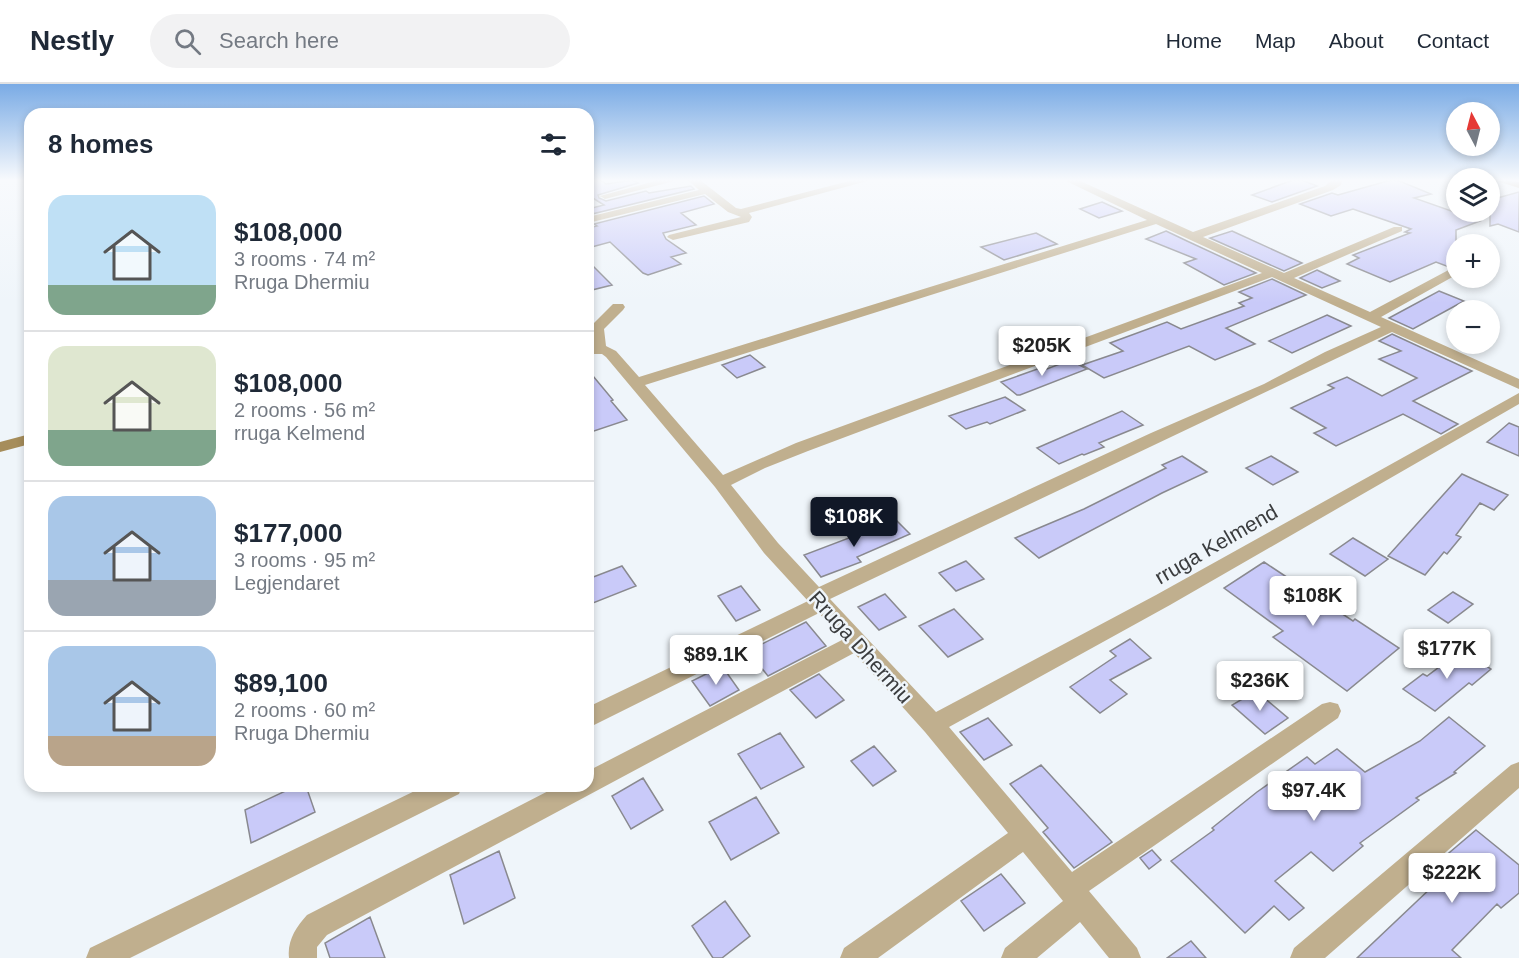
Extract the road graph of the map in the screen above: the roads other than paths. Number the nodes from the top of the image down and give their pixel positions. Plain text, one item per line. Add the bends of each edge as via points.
1 (741, 221) edge
2 (1155, 221) edge
3 (1159, 221) edge
4 (1237, 221) edge
5 (1398, 229) dead end
6 (1194, 236) junction
7 (674, 237) dead end
8 (1280, 275) junction
9 (1446, 276) edge
10 (618, 306) dead end
11 (1371, 317) junction
12 (1393, 327) junction
13 (594, 344) edge
14 (594, 349) edge
15 (1519, 366) edge
16 (1512, 382) edge
17 (636, 384) junction
18 (1519, 398) edge
19 (24, 441) edge
20 (0, 447) edge
21 (720, 483) junction
22 (819, 600) junction
23 (856, 642) junction
24 (1330, 711) dead end
25 (594, 715) edge
26 (933, 725) junction
27 (1519, 773) edge
28 (594, 780) edge
29 (438, 792) edge
30 (571, 792) edge
31 (1024, 836) junction
32 (1075, 896) junction
33 (100, 958) edge
34 (303, 958) edge
35 (854, 958) edge
36 (1015, 958) edge
37 (1127, 958) edge
38 (1304, 958) edge

1 - 7 street
2 - 17 street
3 - 6 street
4 - 6 street
5 - 8 street
6 - 8 street
8 - 11 street
8 - 21 street via 802,447
9 - 11 street
10 - 13 street via 597,328
11 - 12 street
12 - 16 street
12 - 22 street
14 - 17 street, Rruga Dhermiu via 611,354
15 - 16 street
17 - 21 street, Rruga Dhermiu
18 - 26 street, rruga Kelmend
19 - 20 street
21 - 22 street, Rruga Dhermiu via 771,548
22 - 23 street, Rruga Dhermiu
22 - 25 street
23 - 26 street, Rruga Dhermiu
23 - 28 street
24 - 32 street
26 - 31 street, Rruga Dhermiu
27 - 38 street
29 - 33 street
30 - 34 street via 317,925 305,939
31 - 32 street, Rruga Dhermiu
31 - 35 street
32 - 36 street
32 - 37 street, Rruga Dhermiu

